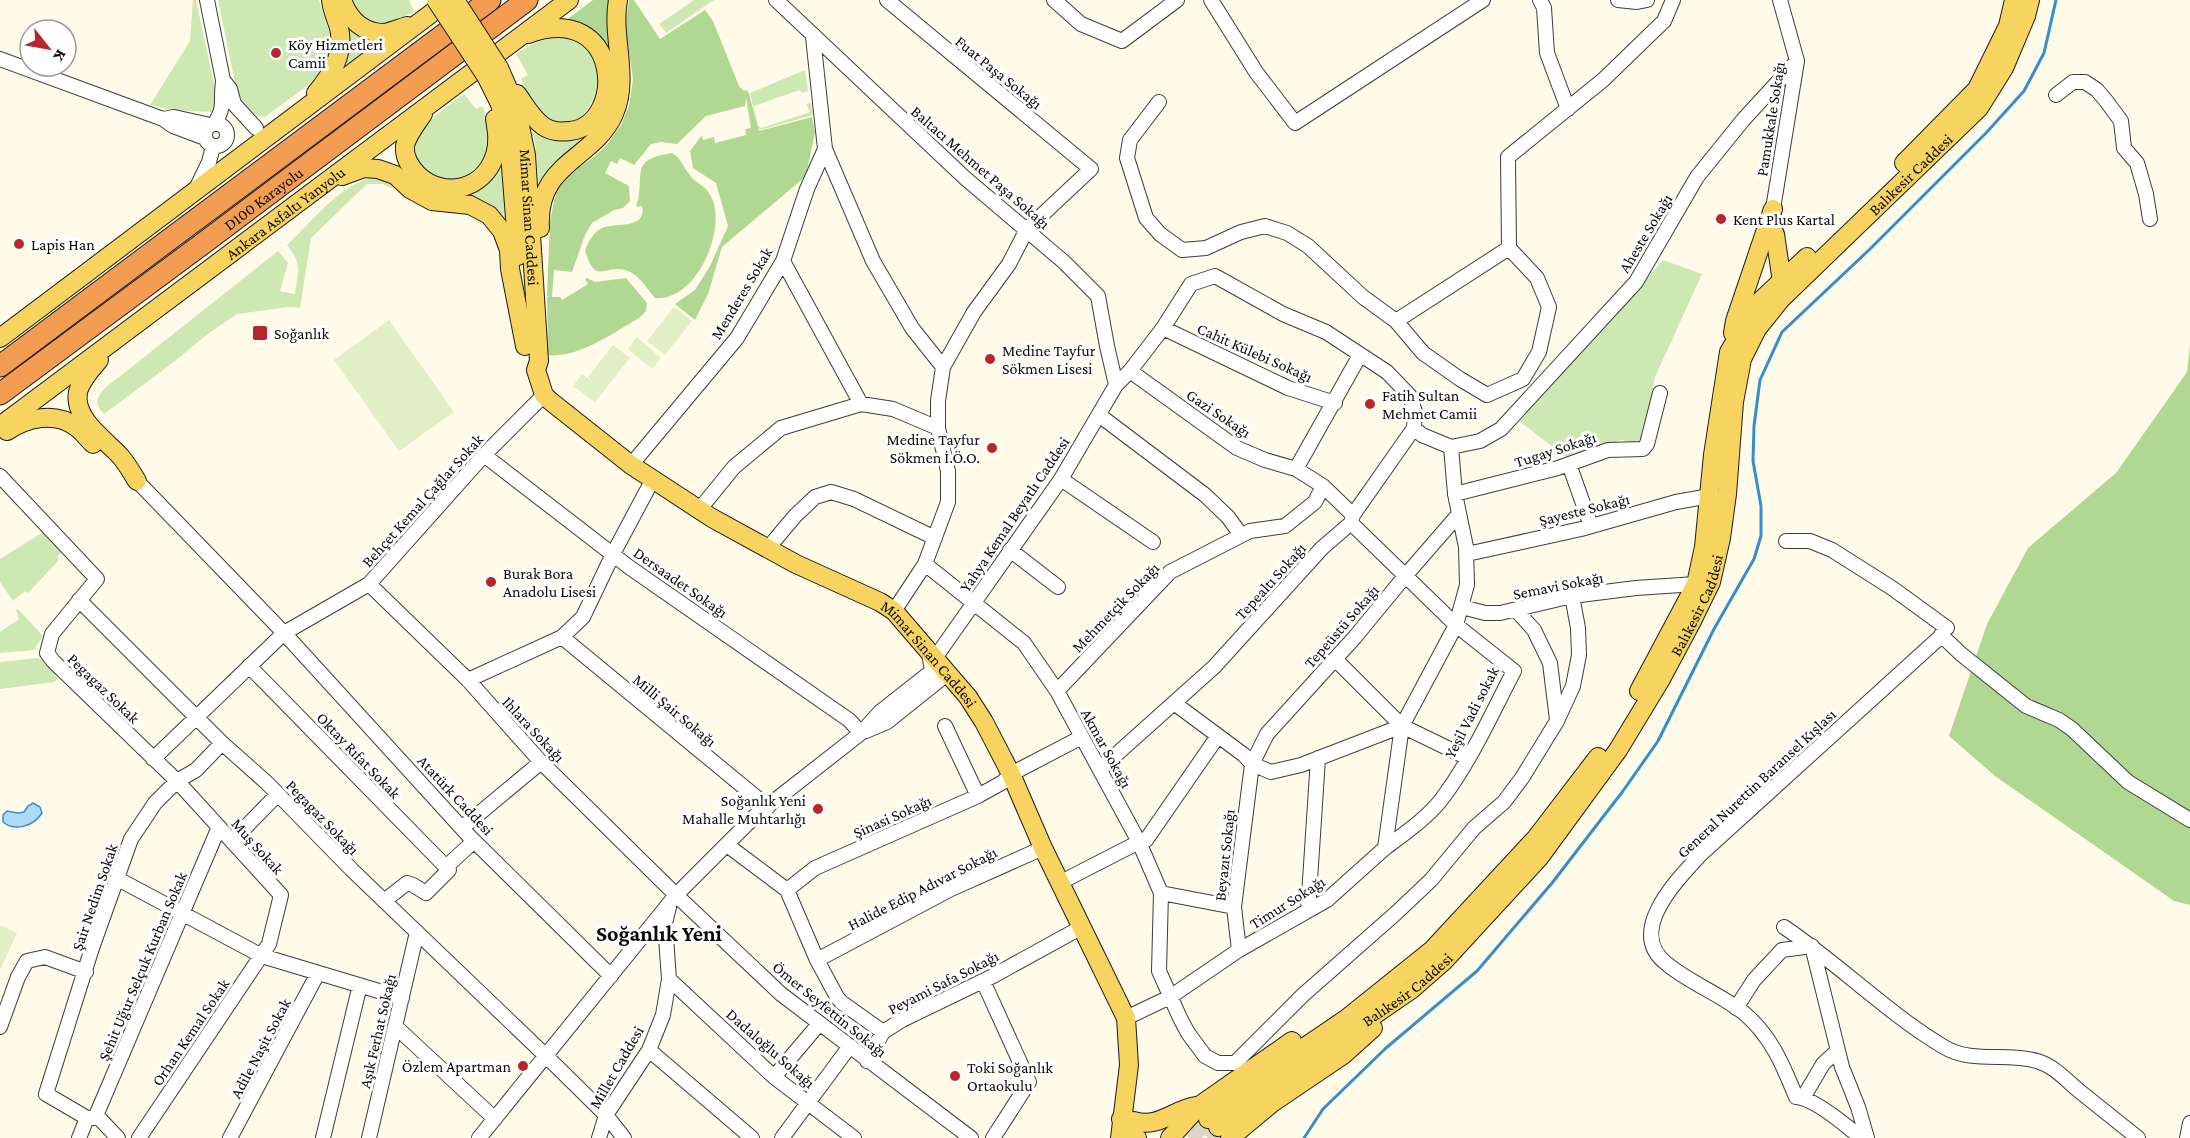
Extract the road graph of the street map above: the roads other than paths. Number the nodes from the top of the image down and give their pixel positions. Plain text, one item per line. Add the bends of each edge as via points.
1 (207, 0) edge
2 (331, 0) edge
3 (342, 0) edge
4 (436, 0) edge
5 (449, 0) edge
6 (455, 0) edge
7 (490, 0) edge
8 (526, 0) edge
9 (568, 0) edge
10 (618, 0) edge
11 (776, 0) edge
12 (887, 0) edge
13 (1054, 0) edge
14 (1177, 0) edge
15 (1211, 0) edge
16 (1483, 0) edge
17 (1540, 0) edge
18 (1618, 0) edge
19 (1647, 0) edge
20 (1673, 0) edge
21 (1780, 0) edge
22 (2014, 0) edge
23 (2030, 0) edge
24 (417, 22) junction
25 (813, 37) junction
26 (516, 39) junction
27 (0, 59) edge
28 (1797, 61) junction
29 (492, 72) junction
30 (224, 80) junction
31 (2056, 95) dead end
32 (1159, 102) dead end
33 (234, 104) junction
34 (429, 104) junction
35 (1568, 109) junction
36 (291, 120) junction
37 (256, 128) junction
38 (217, 132) junction
39 (825, 148) junction
40 (326, 182) junction
41 (195, 192) junction
42 (1773, 209) joint
43 (2150, 219) dead end
44 (1027, 229) junction
45 (1769, 236) junction
46 (1819, 247) junction
47 (1509, 248) junction
48 (783, 261) junction
49 (1784, 285) junction
50 (536, 316) junction
51 (1396, 321) junction
52 (1162, 328) junction
53 (122, 334) junction
54 (0, 338) edge
55 (525, 346) junction
56 (1360, 355) junction
57 (1736, 355) junction
58 (0, 366) edge
59 (943, 367) junction
60 (536, 370) junction
61 (1130, 371) junction
62 (1116, 385) junction
63 (1660, 393) dead end
64 (0, 394) edge
65 (544, 395) junction
66 (1335, 403) junction
67 (861, 404) junction
68 (1099, 415) junction
69 (0, 426) edge
70 (938, 428) junction
71 (1414, 428) junction
72 (0, 435) edge
73 (1451, 447) junction
74 (484, 454) junction
75 (1569, 464) junction
76 (632, 465) junction
77 (1296, 469) junction
78 (0, 476) edge
79 (653, 479) junction
80 (1060, 479) junction
81 (137, 481) junction
82 (1323, 486) junction
83 (1455, 494) junction
84 (1710, 496) junction
85 (699, 510) junction
86 (1459, 514) junction
87 (1352, 519) junction
88 (1591, 526) junction
89 (1241, 535) junction
90 (935, 538) junction
91 (1786, 541) dead end
92 (1153, 542) dead end
93 (768, 548) junction
94 (1010, 550) junction
95 (613, 554) junction
96 (1467, 554) junction
97 (925, 564) junction
98 (1406, 575) junction
99 (369, 584) junction
100 (1696, 584) junction
101 (1058, 587) dead end
102 (1572, 596) junction
103 (79, 600) junction
104 (973, 604) junction
105 (1462, 608) junction
106 (1516, 610) junction
107 (894, 611) junction
108 (1456, 625) junction
109 (284, 633) junction
110 (1942, 634) junction
111 (562, 637) junction
112 (932, 655) junction
113 (1335, 659) junction
114 (249, 666) junction
115 (947, 674) junction
116 (468, 681) junction
117 (1057, 691) junction
118 (1174, 703) junction
119 (197, 717) junction
120 (1557, 721) junction
121 (945, 726) dead end
122 (1402, 726) junction
123 (861, 733) junction
124 (1218, 736) junction
125 (1082, 737) junction
126 (222, 743) junction
127 (1318, 758) junction
128 (1468, 758) junction
129 (153, 759) junction
130 (541, 762) junction
131 (1252, 764) junction
132 (1100, 769) junction
133 (1011, 774) junction
134 (177, 781) junction
135 (278, 794) junction
136 (978, 796) junction
137 (768, 807) junction
138 (2190, 820) edge
139 (219, 827) junction
140 (463, 827) junction
141 (232, 841) junction
142 (474, 841) junction
143 (1139, 842) junction
144 (727, 845) junction
145 (1043, 848) junction
146 (1385, 848) junction
147 (446, 867) junction
148 (118, 879) junction
149 (1060, 882) junction
150 (787, 890) junction
151 (1161, 893) junction
152 (673, 900) junction
153 (384, 901) junction
154 (1234, 907) junction
155 (1308, 911) junction
156 (182, 913) junction
157 (1082, 927) junction
158 (1784, 927) dead end
159 (417, 933) junction
160 (1812, 946) junction
161 (634, 948) junction
162 (266, 950) junction
163 (1239, 950) junction
164 (666, 954) junction
165 (817, 960) junction
166 (86, 972) junction
167 (318, 973) junction
168 (611, 976) junction
169 (669, 979) junction
170 (983, 981) junction
171 (1407, 982) junction
172 (360, 985) junction
173 (1170, 997) junction
174 (402, 998) junction
175 (1736, 1008) junction
176 (1126, 1018) junction
177 (819, 1024) junction
178 (395, 1026) junction
179 (0, 1027) edge
180 (884, 1032) junction
181 (850, 1046) junction
182 (649, 1050) junction
183 (1838, 1050) junction
184 (546, 1056) junction
185 (867, 1061) junction
186 (774, 1077) junction
187 (1803, 1098) junction
188 (808, 1102) junction
189 (606, 1115) junction
190 (91, 1118) junction
191 (495, 1119) junction
192 (1214, 1122) edge
193 (2190, 1123) edge
194 (1131, 1126) edge
195 (79, 1138) edge
196 (118, 1138) edge
197 (139, 1138) edge
198 (230, 1138) edge
199 (322, 1138) edge
200 (369, 1138) edge
201 (479, 1138) edge
202 (599, 1138) edge
203 (624, 1138) edge
204 (752, 1138) edge
205 (782, 1138) edge
206 (854, 1138) edge
207 (971, 1138) edge
208 (993, 1138) edge
209 (1120, 1138) edge
210 (1164, 1138) edge
211 (1170, 1138) edge
212 (1861, 1138) edge
213 (1867, 1138) edge
214 (2138, 1138) edge
215 (2187, 1138) edge

1 - 30 street
2 - 36 main road via 340,51 329,76
3 - 24 main road via 355,23 366,30 385,33
4 - 29 main road, bridge
5 - 24 main road
6 - 29 main road, bridge
7 - 58 highway, D100 Karayolu
8 - 64 highway, D100 Karayolu
9 - 26 main road, Ankara Asfaltı Yanyolu
10 - 50 main road via 615,15 621,68 614,113 594,142 561,168 544,195 539,214
11 - 25 street, Baltacı Mehmet Paşa Sokağı
12 - 44 street, Fuat Paşa Sokağı via 1091,169
13 - 14 street via 1081,24 1122,41
15 - 16 street via 1256,72 1295,123
17 - 35 street via 1547,53
18 - 19 street
20 - 35 street via 1664,21
21 - 28 street, Pamukkale Sokağı
22 - 46 main road, Balıkesir Caddesi via 2008,26 1977,89
23 - 49 main road, Balıkesir Caddesi via 2004,68 1979,108
24 - 36 main road
25 - 39 street
25 - 44 street, Baltacı Mehmet Paşa Sokağı via 965,178
26 - 29 main road via 538,30 561,28 581,32 590,39 606,63 608,76 598,112 588,124 558,133 534,118
26 - 34 main road, Ankara Asfaltı Yanyolu
27 - 38 street via 164,119 174,117
28 - 42 street, Pamukkale Sokağı
28 - 73 street, Aheste Sokağı via 1697,177 1636,282 1501,429 1480,441
29 - 34 main road via 498,135 495,155 486,173 471,184 439,189 425,182 406,160 408,138
29 - 50 main road, Mimar Sinan Caddesi via 516,107 526,155
29 - 55 main road, Mimar Sinan Caddesi via 509,141
30 - 33 street
30 - 38 street
31 - 43 street via 2073,82 2085,82 2114,111 2121,121 2124,148 2137,163
32 - 51 street via 1130,140 1127,158 1146,218 1160,234 1182,250 1206,248 1265,226 1287,233 1308,246 1363,297
33 - 37 street
33 - 38 street
34 - 40 main road, Ankara Asfaltı Yanyolu
35 - 47 street via 1508,157
36 - 37 street
36 - 41 main road
37 - 38 street
38 - 41 street
39 - 48 street, Menderes Sokak
39 - 59 street via 873,261 912,328
40 - 53 main road, Ankara Asfaltı Yanyolu
40 - 55 main road via 364,168 378,169 395,175 432,201 470,205 489,215 502,231 509,250
41 - 54 main road
42 - 45 main road
44 - 59 street
44 - 62 street, Baltacı Mehmet Paşa Sokağı via 1098,296
45 - 46 main road via 1792,253
45 - 49 main road
45 - 57 main road via 1735,321
46 - 49 main road, Balıkesir Caddesi
47 - 51 street
47 - 51 street via 1537,278 1549,307 1539,352 1522,379 1487,395 1423,353
48 - 67 street
48 - 76 street, Menderes Sokak via 737,338
49 - 57 main road, Balıkesir Caddesi via 1757,304
50 - 60 main road, Mimar Sinan Caddesi
52 - 56 street, Yahya Kemal Beyatlı Caddesi via 1191,284 1215,276 1283,314 1326,332
52 - 61 street, Yahya Kemal Beyatlı Caddesi
52 - 66 street, Cahit Külebi Sokağı via 1288,388
53 - 69 main road, Ankara Asfaltı Yanyolu
53 - 81 main road via 85,378 78,402 82,416 122,458
55 - 60 main road, Mimar Sinan Caddesi via 529,367
56 - 66 street
56 - 71 street, Yahya Kemal Beyatlı Caddesi via 1387,372 1410,396
57 - 84 main road, Balıkesir Caddesi via 1713,455
57 - 171 main road, Balıkesir Caddesi via 1721,538 1711,582 1692,621 1618,750 1539,858 1451,953
59 - 70 street
60 - 65 main road, Mimar Sinan Caddesi
61 - 62 street, Yahya Kemal Beyatlı Caddesi
61 - 77 street, Gazi Sokağı via 1237,447
62 - 68 street, Yahya Kemal Beyatlı Caddesi
63 - 75 street, Tugay Sokağı via 1643,449 1608,450
65 - 74 street, Behçet Kemal Çağlar Sokak
65 - 76 main road, Mimar Sinan Caddesi
66 - 77 street
67 - 70 street via 893,409
67 - 85 street via 781,428 734,467
68 - 80 street, Yahya Kemal Beyatlı Caddesi
68 - 89 street via 1205,495 1228,516
70 - 90 street via 948,471 948,502
71 - 73 street
71 - 87 street, Tepealtı Sokağı
72 - 81 main road via 27,421 63,420
73 - 83 street
74 - 95 street, Dersaadet Sokağı
74 - 99 street, Behçet Kemal Çağlar Sokak
75 - 83 street, Tugay Sokağı
75 - 88 street
76 - 79 main road, Mimar Sinan Caddesi
77 - 82 street, Gazi Sokağı
78 - 103 street, Pegagaz Sokak via 97,579
79 - 85 main road, Mimar Sinan Caddesi
79 - 95 street
80 - 92 street
80 - 94 street, Yahya Kemal Beyatlı Caddesi
81 - 109 street, Atatürk Caddesi
82 - 87 street, Gazi Sokağı
82 - 89 street, Mehmetçik Sokağı via 1315,502 1285,526
83 - 86 street
84 - 88 street, Şayeste Sokağı
84 - 100 main road, Balıkesir Caddesi
85 - 93 main road, Mimar Sinan Caddesi
86 - 96 street
86 - 98 street, Tepeüstü Sokağı
87 - 98 street, Yeşil Vadi sokak
87 - 118 street, Tepealtı Sokağı via 1214,667
88 - 96 street, Şayeste Sokağı
89 - 117 street, Mehmetçik Sokağı via 1170,572
90 - 93 street via 831,492 815,497
90 - 97 street
91 - 110 street via 1810,541 1832,550 1892,588
93 - 107 main road, Mimar Sinan Caddesi
94 - 101 street
94 - 104 street, Yahya Kemal Beyatlı Caddesi
95 - 111 street via 583,617
95 - 123 street, Dersaadet Sokağı via 849,720
96 - 105 street
97 - 104 street, Akmar Sokağı
97 - 107 street
98 - 108 street, Yeşil Vadi sokak
98 - 113 street, Tepeüstü Sokağı
99 - 109 street, Behçet Kemal Çağlar Sokak
99 - 116 street, Ihlara Sokağı
100 - 102 street, Semavi Sokağı
100 - 171 main road, Balıkesir Caddesi via 1611,739 1529,846
102 - 106 street, Semavi Sokağı
102 - 120 street via 1579,656
103 - 119 street, Pegagaz Sokağı
103 - 129 street, Pegagaz Sokak via 52,634 47,653
104 - 112 street, Yahya Kemal Beyatlı Caddesi
104 - 117 street, Akmar Sokağı via 1024,643
105 - 106 street, Semavi Sokağı via 1485,613
105 - 108 street
106 - 120 street via 1534,630 1550,663
107 - 112 main road, Mimar Sinan Caddesi
108 - 122 street
108 - 128 street, Yeşil Vadi sokak via 1514,671
109 - 114 street, Behçet Kemal Çağlar Sokak
109 - 140 street, Atatürk Caddesi
110 - 138 street via 1961,654 2026,705 2072,729 2128,782
110 - 175 street, General Nurettin Baransel Kışlası via 1701,854 1673,886 1656,914 1650,935 1655,952 1664,963
111 - 116 street
111 - 137 street, Milli Şair Sokağı
112 - 115 main road, Mimar Sinan Caddesi
112 - 123 street, Yahya Kemal Beyatlı Caddesi via 932,671 880,712
113 - 122 street
113 - 131 street, Tepeüstü Sokağı via 1267,734
114 - 119 street, Behçet Kemal Çağlar Sokak
114 - 147 street, Oktay Rıfat Sokak
115 - 123 street, Yahya Kemal Beyatlı Caddesi via 887,722
115 - 133 main road, Mimar Sinan Caddesi via 968,697
116 - 130 street, Ihlara Sokağı
117 - 125 street, Akmar Sokağı
118 - 124 street
118 - 132 street, Tepealtı Sokağı
119 - 126 street, Pegagaz Sokağı
119 - 129 street, Behçet Kemal Çağlar Sokak
120 - 173 street, Akmar Sokağı via 1504,802 1474,828 1431,880 1303,995 1235,1063 1218,1063 1205,1056
121 - 136 street
122 - 127 street
122 - 128 street
122 - 146 street
123 - 137 street, Yahya Kemal Beyatlı Caddesi
124 - 131 street
124 - 143 street via 1146,840
125 - 132 street, Akmar Sokağı
125 - 133 street, Şinasi Sokağı
126 - 134 street, Şair Nedim Sokak via 196,770
126 - 135 street, Pegagaz Sokağı
127 - 131 street via 1271,772
127 - 155 street
128 - 146 street, Yeşil Vadi sokak via 1443,798
129 - 134 street, Pegagaz Sokak
130 - 140 street
130 - 152 street, Ihlara Sokağı
131 - 154 street, Beyazıt Sokağı
132 - 143 street, Akmar Sokağı
133 - 136 street, Şinasi Sokağı
133 - 145 main road, Mimar Sinan Caddesi
134 - 139 street, Muş Sokak
134 - 148 street, Şair Nedim Sokak via 155,803 131,839
135 - 141 street
135 - 153 street, Pegagaz Sokağı
136 - 150 street, Şinasi Sokağı via 816,868
137 - 144 street, Yahya Kemal Beyatlı Caddesi
139 - 141 street, Muş Sokak
139 - 156 street, Şehit Uğur Selçuk Kurban Sokak
140 - 142 street, Atatürk Caddesi
141 - 162 street, Muş Sokak via 281,896
142 - 147 street
142 - 168 street, Atatürk Caddesi
143 - 149 street
143 - 151 street, Akmar Sokağı
144 - 150 street, Peyami Safa Sokağı
144 - 152 street, Yahya Kemal Beyatlı Caddesi
145 - 149 main road, Mimar Sinan Caddesi
145 - 165 street, Halide Edip Adıvar Sokağı via 951,889
146 - 155 street, Timur Sokağı via 1327,900
147 - 153 street via 448,870 426,893 407,883
148 - 156 street
148 - 166 street, Şair Nedim Sokak
149 - 157 main road, Mimar Sinan Caddesi
150 - 165 street, Peyami Safa Sokağı
151 - 154 street
151 - 173 street, Akmar Sokağı via 1159,971
152 - 161 street, Yahya Kemal Beyatlı Caddesi
152 - 164 street, Millet Caddesi via 665,923
152 - 177 street, Ömer Seyfettin Sokağı
153 - 159 street, Pegagaz Sokağı
154 - 163 street, Beyazıt Sokağı
155 - 163 street, Timur Sokağı
156 - 162 street
156 - 190 street, Şehit Uğur Selçuk Kurban Sokak
157 - 170 street, Peyami Safa Sokağı
157 - 176 main road, Mimar Sinan Caddesi
158 - 160 street
159 - 174 street, Aşık Ferhat Sokağı
159 - 184 street, Pegagaz Sokağı
160 - 175 street via 1782,950 1754,980
160 - 183 street
160 - 214 street via 1945,1048 1974,1056 2021,1057 2050,1066
161 - 164 street via 648,943
161 - 168 street, Yahya Kemal Beyatlı Caddesi
162 - 167 street
162 - 197 street, Orhan Kemal Sokak
163 - 173 street, Timur Sokağı
164 - 169 street, Millet Caddesi
165 - 180 street, Peyami Safa Sokağı via 841,1002
166 - 179 street via 45,957 27,961
166 - 190 street, Şair Nedim Sokak via 46,1094
167 - 172 street
167 - 198 street, Adile Naşit Sokak
168 - 184 street
169 - 182 street, Millet Caddesi via 663,1015
169 - 186 street, Dadaloğlu Sokağı
170 - 180 street, Peyami Safa Sokağı
170 - 208 street via 1029,1082
171 - 192 main road, Balıkesir Caddesi via 1259,1078
171 - 192 main road via 1388,1015 1343,1055 1272,1103
172 - 174 street
172 - 199 street
173 - 176 street, Timur Sokağı
174 - 178 street, Aşık Ferhat Sokağı
175 - 187 street, General Nurettin Baransel Kışlası via 1769,1039 1796,1097
176 - 194 main road, Mimar Sinan Caddesi via 1126,1097
177 - 181 street, Ömer Seyfettin Sokağı
177 - 186 street
178 - 191 street
178 - 200 street, Aşık Ferhat Sokağı
180 - 185 street
181 - 185 street, Ömer Seyfettin Sokağı
181 - 188 street
182 - 189 street, Millet Caddesi
182 - 204 street
183 - 187 street via 1823,1065
183 - 213 street
184 - 189 street, Pegagaz Sokağı
184 - 191 street
185 - 207 street, Ömer Seyfettin Sokağı
186 - 188 street, Dadaloğlu Sokağı
187 - 212 street, General Nurettin Baransel Kışlası
188 - 205 street
188 - 206 street, Dadaloğlu Sokağı
189 - 202 street, Millet Caddesi
189 - 203 street, Pegagaz Sokağı
190 - 195 street, Şehit Uğur Selçuk Kurban Sokak
190 - 196 street via 99,1118
191 - 201 street
192 - 194 main road via 1189,1107 1152,1124
192 - 211 main road
193 - 215 street
194 - 209 main road, Mimar Sinan Caddesi
194 - 210 main road

